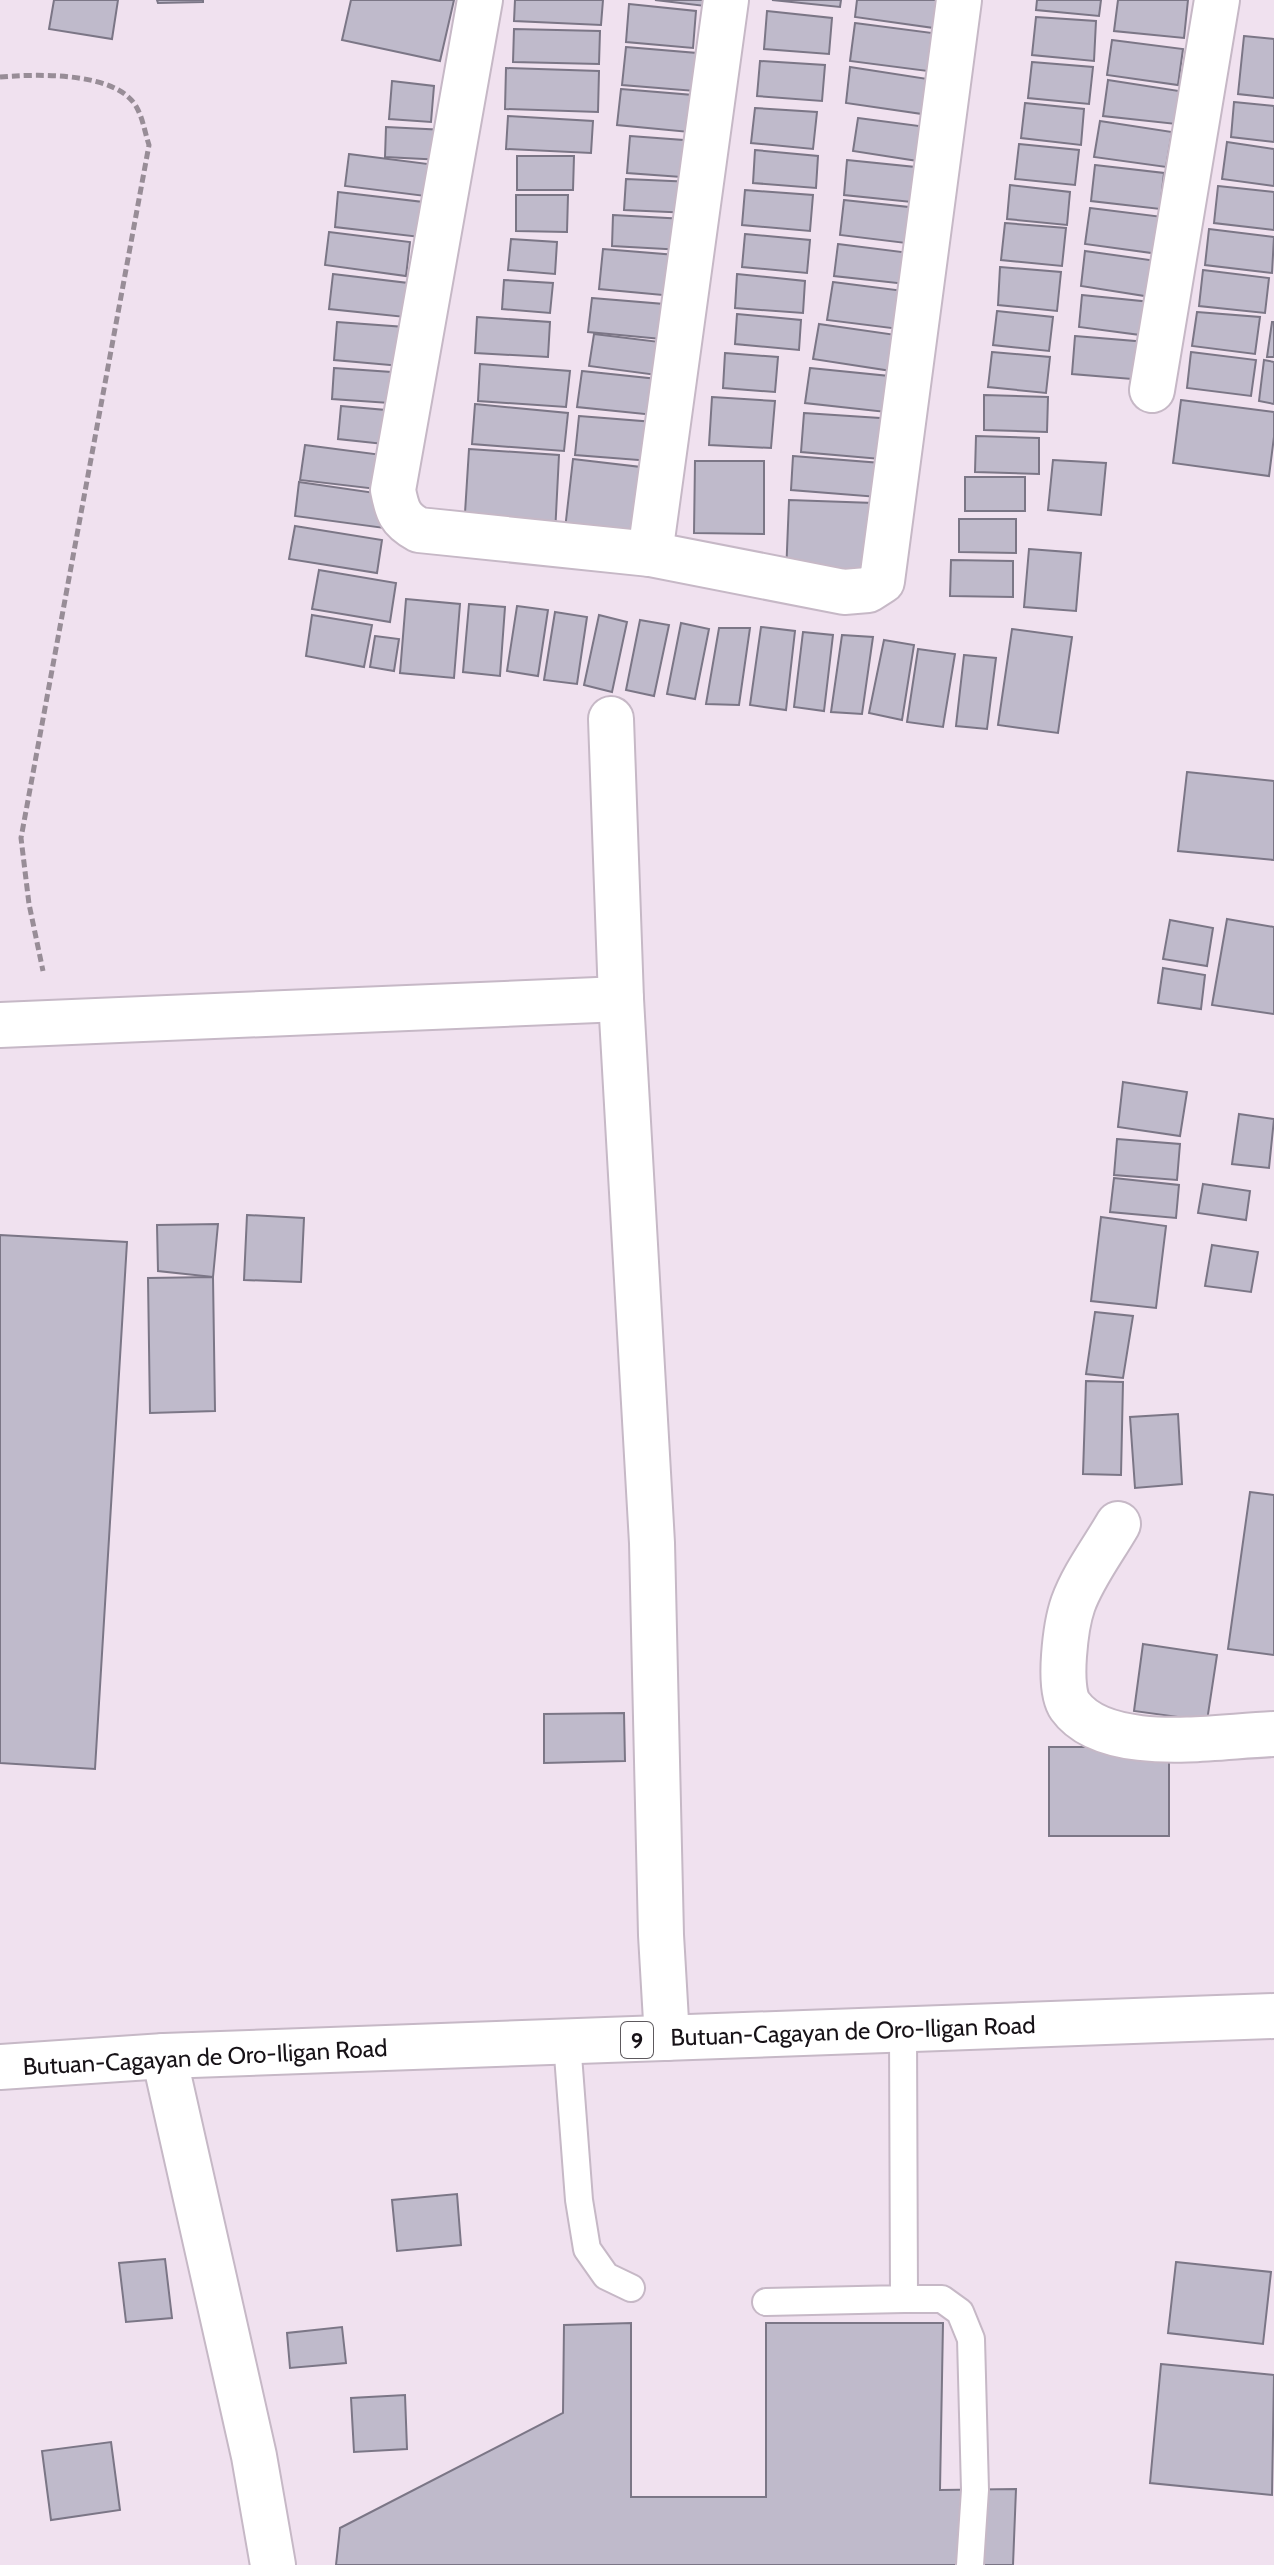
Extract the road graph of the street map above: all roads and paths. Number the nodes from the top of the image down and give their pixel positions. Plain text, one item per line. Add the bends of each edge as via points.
1 (480, 0) edge
2 (726, 0) edge
3 (959, 0) edge
4 (1217, 0) edge
5 (0, 77) edge
6 (1152, 390) dead end
7 (650, 554) junction
8 (611, 719) dead end
9 (621, 999) junction
10 (54, 1023) junction
11 (0, 1025) edge
12 (1118, 1524) dead end
13 (1274, 1734) edge
14 (1274, 2016) edge
15 (903, 2029) junction
16 (667, 2038) junction
17 (567, 2042) junction
18 (164, 2056) junction
19 (0, 2067) edge
20 (631, 2288) dead end
21 (904, 2299) junction
22 (766, 2302) dead end
23 (273, 2565) edge
24 (970, 2565) edge

1 - 7 main road via 393,490 396,508 404,522 419,530
2 - 7 main road
3 - 7 main road via 882,581 868,590 844,592
4 - 6 main road
5 - 10 path via 48,74 111,85 136,106 149,145 21,838
8 - 9 main road
9 - 10 main road
9 - 16 main road via 652,1543
10 - 11 main road
12 - 13 main road via 1074,1601 1067,1625 1068,1704 1094,1727 1138,1738
14 - 15 main road, Butuan-Cagayan de Oro-Iligan Road / 9
15 - 16 main road, Butuan-Cagayan de Oro-Iligan Road / 9
15 - 21 lane
16 - 17 main road, Butuan-Cagayan de Oro-Iligan Road / 9
17 - 18 main road, Butuan-Cagayan de Oro-Iligan Road / 9
17 - 20 lane via 587,2249 606,2276
18 - 19 main road, Butuan-Cagayan de Oro-Iligan Road / 9
18 - 23 main road via 254,2456
21 - 22 lane
21 - 24 lane via 942,2299 960,2312 971,2339 975,2490

